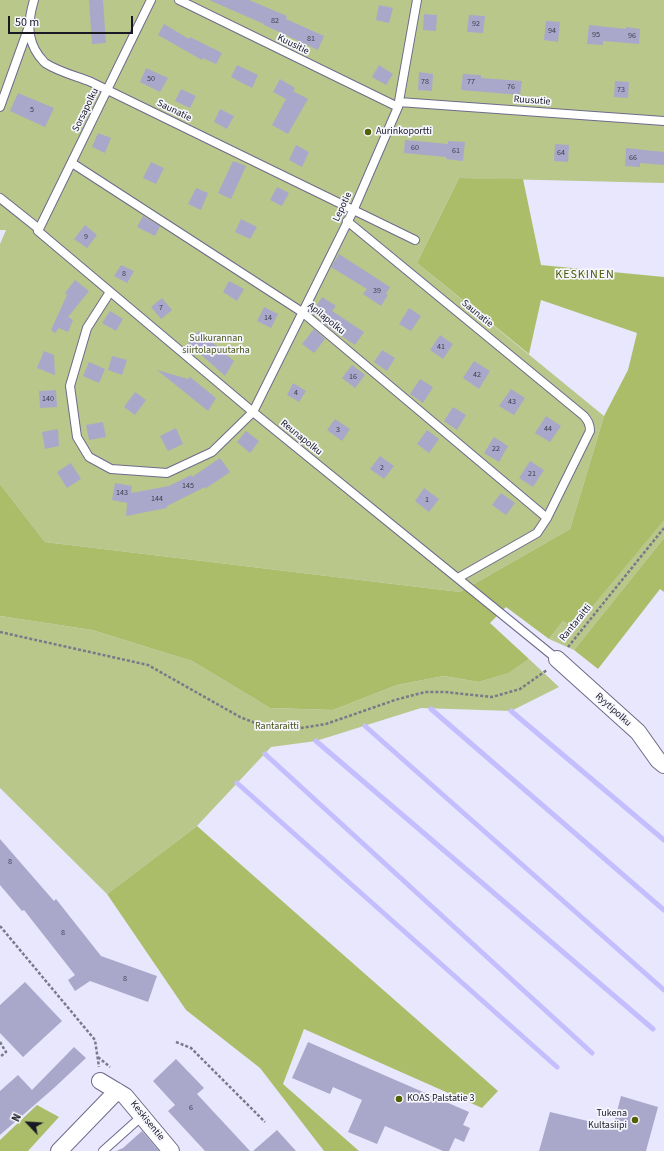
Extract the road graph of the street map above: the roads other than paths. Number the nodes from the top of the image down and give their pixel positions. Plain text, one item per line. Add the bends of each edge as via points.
1 (34, 0) edge
2 (151, 0) edge
3 (179, 0) edge
4 (417, 0) edge
5 (30, 24) junction
6 (107, 90) junction
7 (398, 105) junction
8 (0, 107) edge
9 (664, 121) edge
10 (72, 162) junction
11 (0, 198) edge
12 (353, 210) junction
13 (348, 221) junction
14 (39, 229) junction
15 (415, 240) dead end
16 (110, 292) junction
17 (302, 312) junction
18 (253, 412) junction
19 (547, 518) junction
20 (458, 578) junction
21 (557, 660) joint
22 (664, 766) edge
23 (100, 1081) road end
24 (117, 1091) junction
25 (142, 1116) junction
26 (59, 1151) edge
27 (103, 1151) edge
28 (171, 1151) edge

1 - 5 lane, Saunatie
2 - 6 lane, Sorsapolku
3 - 7 lane, Kuusitie
4 - 7 lane, Lepotie
5 - 6 lane, Saunatie via 30,37 44,62
5 - 8 lane
6 - 10 lane, Sorsapolku
6 - 12 lane, Saunatie
7 - 9 lane, Ruusutie
7 - 12 lane, Lepotie
10 - 14 lane, Sorsapolku
10 - 17 lane, Apilapolku
11 - 14 lane, Reunapolku
12 - 13 lane, Lepotie
12 - 15 lane, Saunatie
13 - 17 lane, Lepotie
13 - 19 lane, Saunatie via 588,420 590,431
14 - 16 lane, Reunapolku via 38,231
16 - 18 lane, Reunapolku
16 - 18 lane, Lepotie via 87,328 70,386 77,437 89,457 111,469 167,473 212,452
17 - 18 lane, Lepotie
17 - 19 lane, Apilapolku
18 - 20 lane, Reunapolku
19 - 20 lane via 537,533
20 - 21 lane, Reunapolku
21 - 22 street, Ryytipolku via 638,732
23 - 24 street, Keskisentie
24 - 25 street, Keskisentie via 125,1096
24 - 26 street
25 - 27 lane
25 - 28 street, Keskisentie

